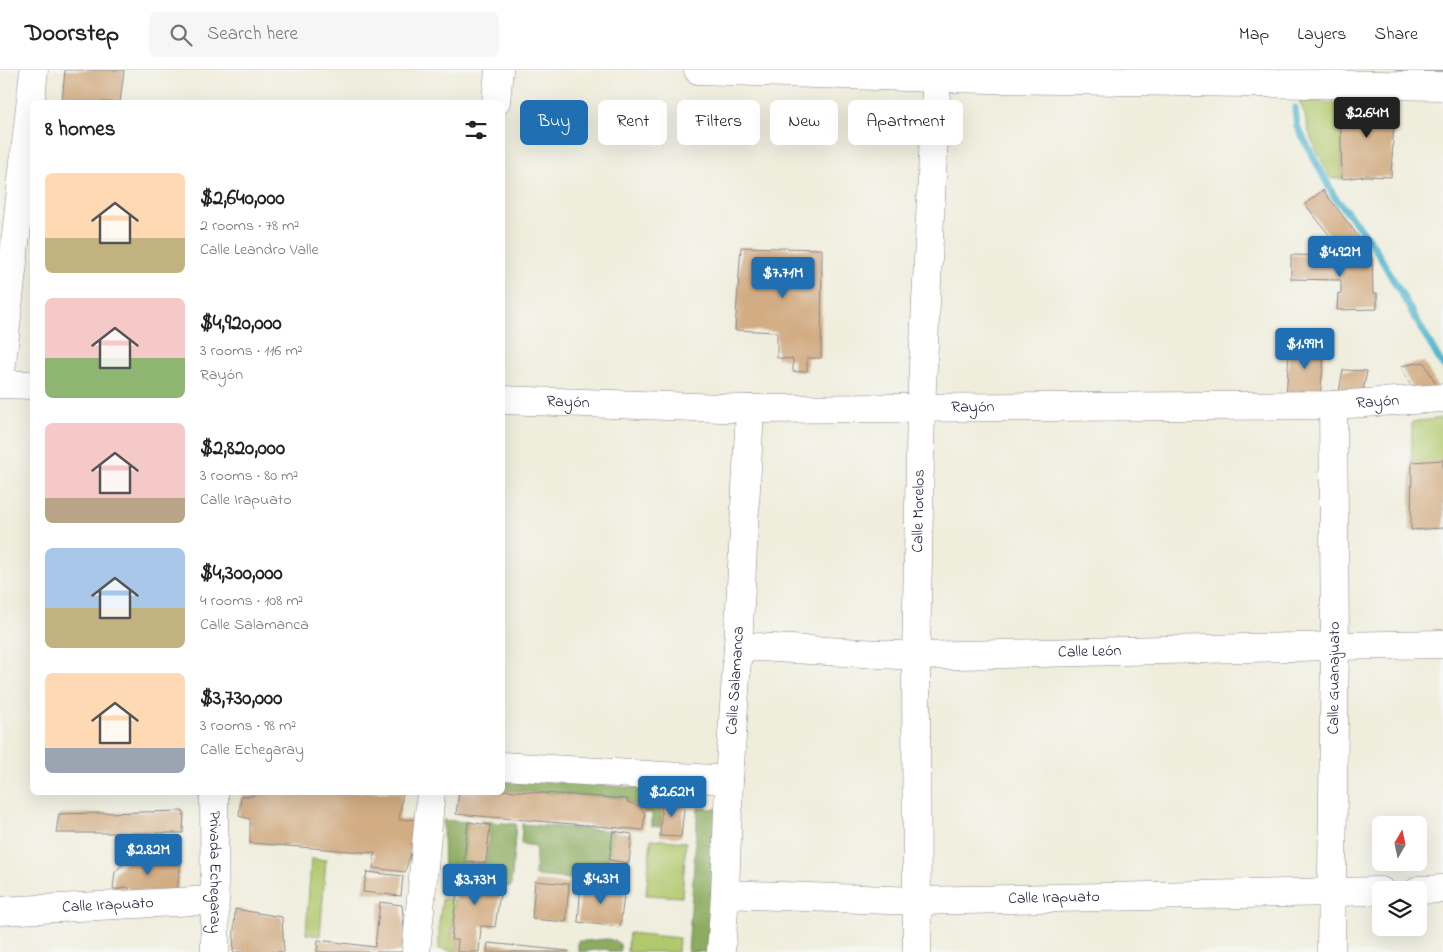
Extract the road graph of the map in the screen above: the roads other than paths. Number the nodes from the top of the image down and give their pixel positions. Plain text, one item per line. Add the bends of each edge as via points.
1 (34, 70) edge
2 (498, 70) edge
3 (698, 70) edge
4 (937, 74) edge
5 (1336, 77) edge
6 (1443, 86) edge
7 (32, 100) edge
8 (496, 100) edge
9 (30, 140) edge
10 (28, 175) edge
11 (0, 382) edge
12 (30, 385) edge
13 (1443, 398) edge
14 (505, 400) edge
15 (1333, 405) junction
16 (921, 408) junction
17 (750, 409) junction
18 (1443, 644) edge
19 (738, 646) junction
20 (1335, 646) junction
21 (916, 656) junction
22 (505, 766) edge
23 (729, 780) junction
24 (214, 795) edge
25 (431, 795) edge
26 (1427, 890) edge
27 (1443, 890) edge
28 (1372, 891) edge
29 (1332, 893) junction
30 (725, 894) junction
31 (215, 900) junction
32 (917, 901) junction
33 (0, 911) edge
34 (214, 952) edge
35 (416, 952) edge
36 (721, 952) edge
37 (917, 952) edge
38 (1331, 952) edge

1 - 7 street
2 - 8 street
3 - 4 street
4 - 5 street
4 - 16 street, Calle Morelos
5 - 6 street
9 - 10 street
10 - 11 street
11 - 12 street
13 - 15 street, Rayón
14 - 17 street, Rayón
15 - 16 street, Rayón
15 - 20 street, Calle Guanajuato
16 - 17 street, Rayón
16 - 21 street, Calle Morelos
17 - 19 street, Calle Salamanca
18 - 20 street, Calle León
19 - 21 street, Calle León
19 - 23 street, Calle Salamanca
20 - 21 street, Calle León
20 - 29 street, Calle Guanajuato
21 - 32 street, Calle Morelos
22 - 23 street
23 - 30 street, Calle Salamanca
24 - 31 street, Privada Echegaray
25 - 35 street
26 - 27 street
28 - 29 street, Calle Irapuato
29 - 32 street, Calle Irapuato
29 - 38 street, Calle Guanajuato
30 - 32 street, Calle Irapuato
30 - 36 street, Calle Salamanca
31 - 33 street, Calle Irapuato
31 - 34 street, Privada Echegaray
32 - 37 street, Calle Morelos

